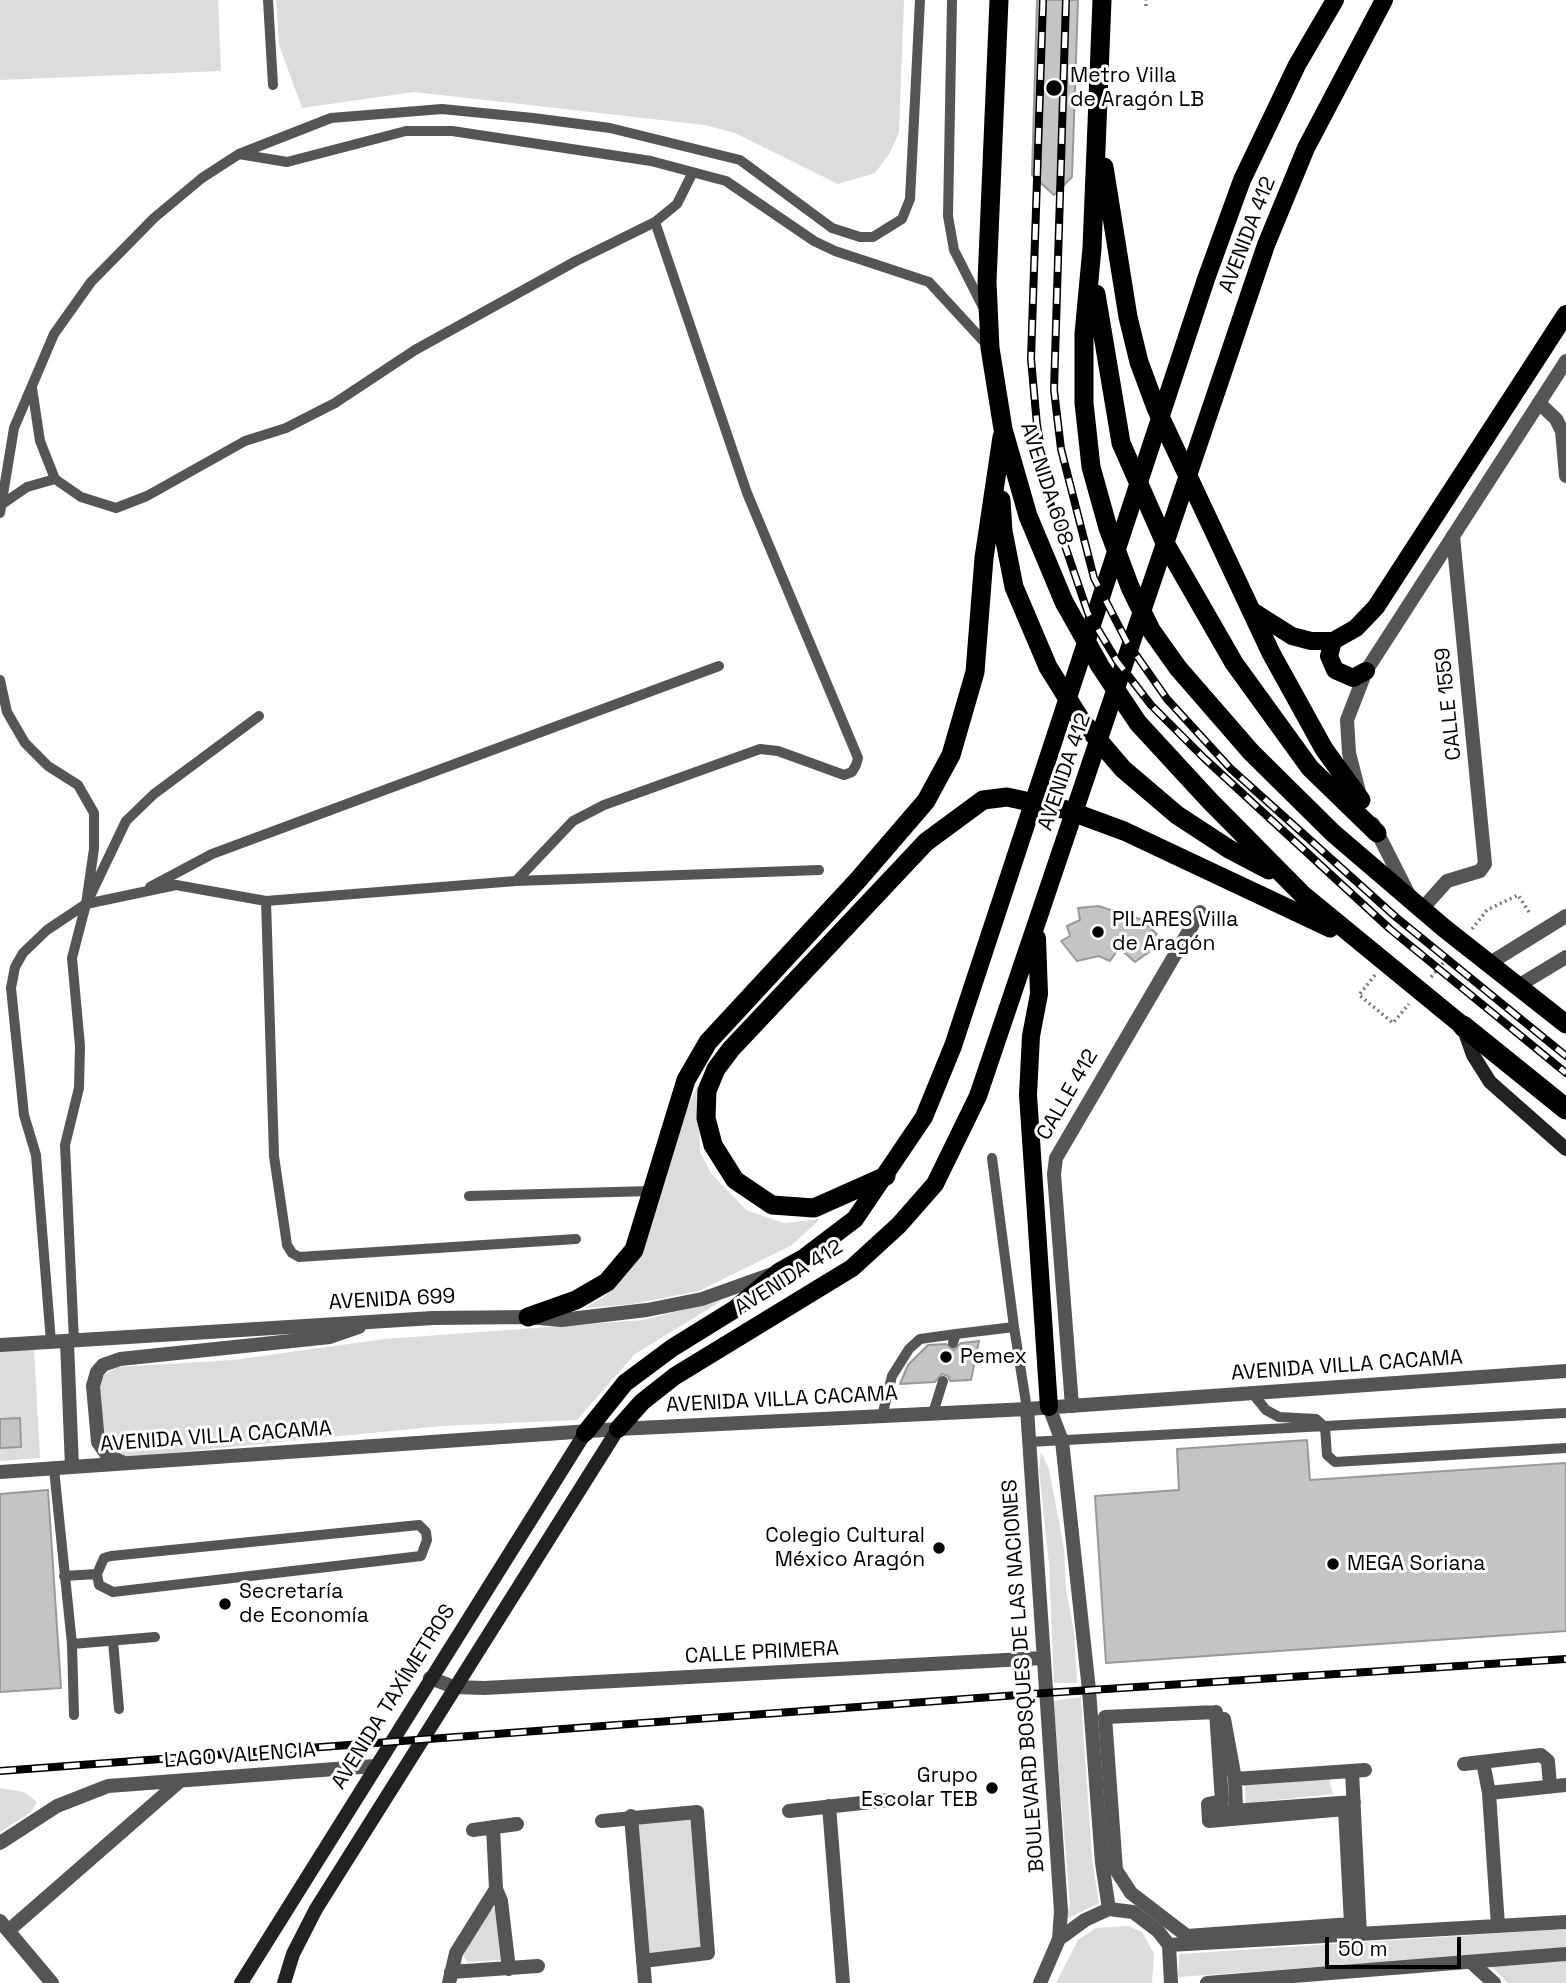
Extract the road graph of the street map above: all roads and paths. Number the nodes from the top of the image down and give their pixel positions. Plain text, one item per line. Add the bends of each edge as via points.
1 (268, 0) edge
2 (920, 0) edge
3 (952, 0) edge
4 (999, 0) edge
5 (1102, 0) edge
6 (1335, 0) edge
7 (1384, 0) edge
8 (273, 85) dead end
9 (1097, 128) junction
10 (239, 154) junction
11 (692, 174) junction
12 (655, 222) junction
13 (1092, 248) junction
14 (1566, 313) edge
15 (988, 316) junction
16 (990, 348) junction
17 (1566, 361) edge
18 (32, 387) junction
19 (1539, 403) junction
20 (1003, 429) junction
21 (1566, 476) edge
22 (55, 479) junction
23 (1, 509) edge
24 (1453, 536) junction
25 (1254, 612) junction
26 (1333, 642) junction
27 (719, 666) dead end
28 (1366, 671) junction
29 (0, 680) edge
30 (260, 716) dead end
31 (1361, 800) junction
32 (1377, 833) junction
33 (819, 870) dead end
34 (1286, 878) junction
35 (516, 881) junction
36 (143, 890) junction
37 (266, 901) junction
38 (86, 904) junction
39 (1418, 905) junction
40 (1200, 912) dead end
41 (1531, 915) dead end
42 (1566, 916) edge
43 (1037, 927) junction
44 (1470, 931) dead end
45 (1353, 939) junction
46 (1453, 951) dead end
47 (1566, 957) edge
48 (1385, 963) junction
49 (1490, 963) junction
50 (1428, 982) dead end
51 (1518, 986) junction
52 (1410, 1002) dead end
53 (1566, 1024) edge
54 (1462, 1026) junction
55 (1566, 1109) edge
56 (1566, 1149) edge
57 (992, 1158) dead end
58 (886, 1175) junction
59 (651, 1191) junction
60 (469, 1196) dead end
61 (576, 1239) dead end
62 (780, 1271) junction
63 (528, 1317) junction
64 (377, 1321) junction
65 (1014, 1327) junction
66 (51, 1342) junction
67 (71, 1342) junction
68 (0, 1345) edge
69 (1566, 1371) edge
70 (943, 1381) dead end
71 (1253, 1394) junction
72 (1072, 1406) junction
73 (1049, 1407) junction
74 (1027, 1409) junction
75 (933, 1413) junction
76 (1566, 1413) edge
77 (882, 1416) junction
78 (1325, 1427) junction
79 (618, 1429) junction
80 (585, 1433) junction
81 (1062, 1441) junction
82 (1029, 1442) junction
83 (1566, 1448) edge
84 (138, 1464) junction
85 (72, 1467) junction
86 (54, 1469) junction
87 (0, 1472) edge
88 (96, 1574) junction
89 (64, 1576) junction
90 (155, 1637) dead end
91 (113, 1641) junction
92 (72, 1644) junction
93 (1043, 1658) junction
94 (430, 1678) junction
95 (454, 1687) junction
96 (119, 1709) dead end
97 (74, 1715) dead end
98 (1224, 1720) dead end
99 (1483, 1762) junction
100 (1464, 1764) dead end
101 (376, 1766) junction
102 (1235, 1779) junction
103 (180, 1781) junction
104 (1566, 1785) edge
105 (1550, 1786) junction
106 (1489, 1793) junction
107 (890, 1800) dead end
108 (1354, 1802) junction
109 (829, 1806) junction
110 (1236, 1810) junction
111 (789, 1811) dead end
112 (1219, 1812) dead end
113 (631, 1816) junction
114 (601, 1821) dead end
115 (517, 1824) dead end
116 (493, 1827) junction
117 (473, 1830) dead end
118 (0, 1843) edge
119 (496, 1889) junction
120 (1109, 1909) junction
121 (1566, 1922) edge
122 (4, 1926) edge
123 (1498, 1926) junction
124 (1355, 1929) junction
125 (1059, 1939) junction
126 (1168, 1945) junction
127 (1566, 1954) edge
128 (643, 1961) junction
129 (1472, 1963) junction
130 (538, 1966) dead end
131 (509, 1969) junction
132 (1353, 1977) edge
133 (450, 1978) edge
134 (52, 1983) edge
135 (241, 1983) edge
136 (284, 1983) edge
137 (645, 1983) edge
138 (842, 1983) edge
139 (1040, 1983) edge
140 (1171, 1983) edge
141 (1207, 1983) edge
142 (1494, 1983) edge

1 - 8 lane
2 - 10 lane via 910,199 902,219 873,237 832,228 740,160 610,128 442,109 331,118
3 - 15 lane via 948,216 954,250
4 - 15 highway, AVENIDA 608
5 - 9 highway
6 - 58 main road, AVENIDA 412 via 1297,65 1242,180 953,1046 924,1117
7 - 43 main road, AVENIDA 412 via 1306,148 1266,245
9 - 13 highway
9 - 25 highway via 1139,362 1156,408
10 - 11 lane via 287,162 406,131 452,131 651,160
10 - 18 lane via 154,218 91,282 54,334
11 - 12 lane via 677,204
11 - 16 lane via 726,181 835,251 929,282
12 - 22 lane via 415,350 335,403 286,428 244,441 147,496 116,508 81,497
12 - 35 lane via 747,493 858,758 852,772 844,775 760,749 604,805 573,821
13 - 32 highway via 1100,327 1121,443 1165,543 1234,663 1310,768
13 - 39 highway via 1084,334 1084,403 1091,467 1108,528 1151,630 1251,752 1333,833
14 - 26 main road via 1376,607 1356,628
15 - 16 highway, AVENIDA 608
16 - 20 highway, AVENIDA 608
17 - 19 street
18 - 22 lane via 40,441
18 - 23 lane via 14,428
19 - 21 street via 1562,431
19 - 24 street
20 - 34 highway, AVENIDA 608 via 1028,516 1064,602 1100,666 1138,723
20 - 34 highway via 1003,531 1014,587 1048,667 1081,720 1123,769 1177,815 1228,849
20 - 59 highway via 984,558 975,672 951,755 926,801 708,1042 686,1080
22 - 23 lane via 27,487
24 - 28 street
24 - 39 street, CALLE 1559 via 1486,859 1483,868 1447,881
25 - 26 main road via 1292,636
25 - 31 highway via 1271,653 1324,749
26 - 28 main road via 1329,656 1335,670 1353,678
27 - 36 lane via 212,854
28 - 31 street via 1347,720 1349,753
29 - 38 lane via 7,712 25,743 48,766 78,785 94,813
30 - 38 lane via 154,794 126,821
31 - 32 street
32 - 39 street
33 - 35 lane
34 - 45 highway, AVENIDA 608
35 - 37 lane
36 - 37 lane via 176,886
36 - 38 lane
37 - 61 lane via 274,1156 292,1253 299,1257
38 - 66 lane via 23,953 11,988 24,1115 36,1155
38 - 67 lane via 72,958 79,1088 65,1145
39 - 49 highway
40 - 72 street, CALLE 412 via 1056,1158
41 - 44 path via 1518,895 1488,910
42 - 49 street
43 - 73 main road via 1039,994 1028,1096
43 - 79 main road, AVENIDA 412 via 978,1096 935,1184 852,1268 675,1376
45 - 48 highway
45 - 58 highway via 1124,831 1067,810 1007,797 982,800 908,860 731,1049 707,1091 706,1118 713,1144 735,1180 772,1205 814,1208
46 - 50 path
47 - 51 street
48 - 52 path via 1359,995 1393,1023
48 - 54 highway
49 - 51 highway
51 - 53 highway
54 - 55 highway
54 - 56 main road via 1490,1082
57 - 65 lane
58 - 62 main road, AVENIDA 412 via 855,1219
59 - 60 lane
59 - 63 highway via 634,1250 607,1282 576,1300
62 - 63 street, AVENIDA 699 via 702,1299 647,1310 561,1320
62 - 80 main road, AVENIDA 412 via 735,1309 625,1383
63 - 64 street, AVENIDA 699
64 - 67 street, AVENIDA 699
64 - 84 street via 330,1338 120,1359 103,1365 93,1386 98,1443 107,1455
65 - 74 lane
65 - 77 lane via 920,1339 892,1376
66 - 67 street, AVENIDA 699
66 - 68 street, AVENIDA 699
67 - 85 street
69 - 71 street, AVENIDA VILLA CACAMA
70 - 75 lane
71 - 72 street, AVENIDA VILLA CACAMA
71 - 78 lane via 1279,1417 1311,1417
72 - 73 street, AVENIDA VILLA CACAMA
73 - 74 street, AVENIDA VILLA CACAMA
73 - 81 street
74 - 75 street, AVENIDA VILLA CACAMA
74 - 82 street, BOULEVARD BOSQUES DE LAS NACIONES
75 - 77 street, AVENIDA VILLA CACAMA
76 - 78 lane
77 - 79 street, AVENIDA VILLA CACAMA
78 - 81 lane
78 - 83 lane via 1328,1455 1340,1463
79 - 80 street, AVENIDA VILLA CACAMA
79 - 95 main road
80 - 84 street, AVENIDA VILLA CACAMA
80 - 94 main road, AVENIDA TAXÍMETROS
81 - 82 lane
81 - 120 street
82 - 93 street, BOULEVARD BOSQUES DE LAS NACIONES
84 - 85 street, AVENIDA VILLA CACAMA
85 - 86 street, AVENIDA VILLA CACAMA
86 - 87 street, AVENIDA VILLA CACAMA
86 - 89 lane
88 - 88 lane via 104,1558 111,1556 419,1525 427,1540 421,1556 113,1592 99,1586
88 - 89 lane
89 - 92 lane
90 - 91 lane
91 - 92 lane
91 - 96 lane
92 - 97 lane
93 - 95 street, CALLE PRIMERA
93 - 125 street, BOULEVARD BOSQUES DE LAS NACIONES via 1061,1911
94 - 95 street, CALLE PRIMERA
94 - 101 main road, AVENIDA TAXÍMETROS
95 - 136 main road via 316,1909
98 - 102 street
99 - 100 street
99 - 105 street via 1545,1756
99 - 106 street
101 - 103 street, LAGO VALENCIA
101 - 135 main road, AVENIDA TAXÍMETROS
102 - 108 street via 1358,1771
102 - 110 street
103 - 118 street, LAGO VALENCIA via 108,1786 57,1806
103 - 122 street
104 - 105 street
105 - 106 street
106 - 123 street
107 - 109 street
108 - 110 street
108 - 124 street
109 - 111 street
109 - 138 street
110 - 112 street
113 - 114 street
113 - 128 street
113 - 128 street via 697,1812 708,1952
115 - 116 street
116 - 117 street
116 - 119 street
119 - 131 street
119 - 133 street via 456,1952
120 - 125 street
120 - 126 street via 1133,1912
121 - 123 street
122 - 134 street
123 - 124 street
124 - 124 street via 1187,1936 1161,1919 1131,1893 1116,1870 1105,1717 1216,1712 1222,1801 1208,1804 1209,1821 1345,1809
124 - 126 street
125 - 139 street, BOULEVARD BOSQUES DE LAS NACIONES
126 - 140 street
127 - 129 street
128 - 137 street
129 - 132 street
129 - 142 street
130 - 131 street
131 - 133 street
132 - 141 street

